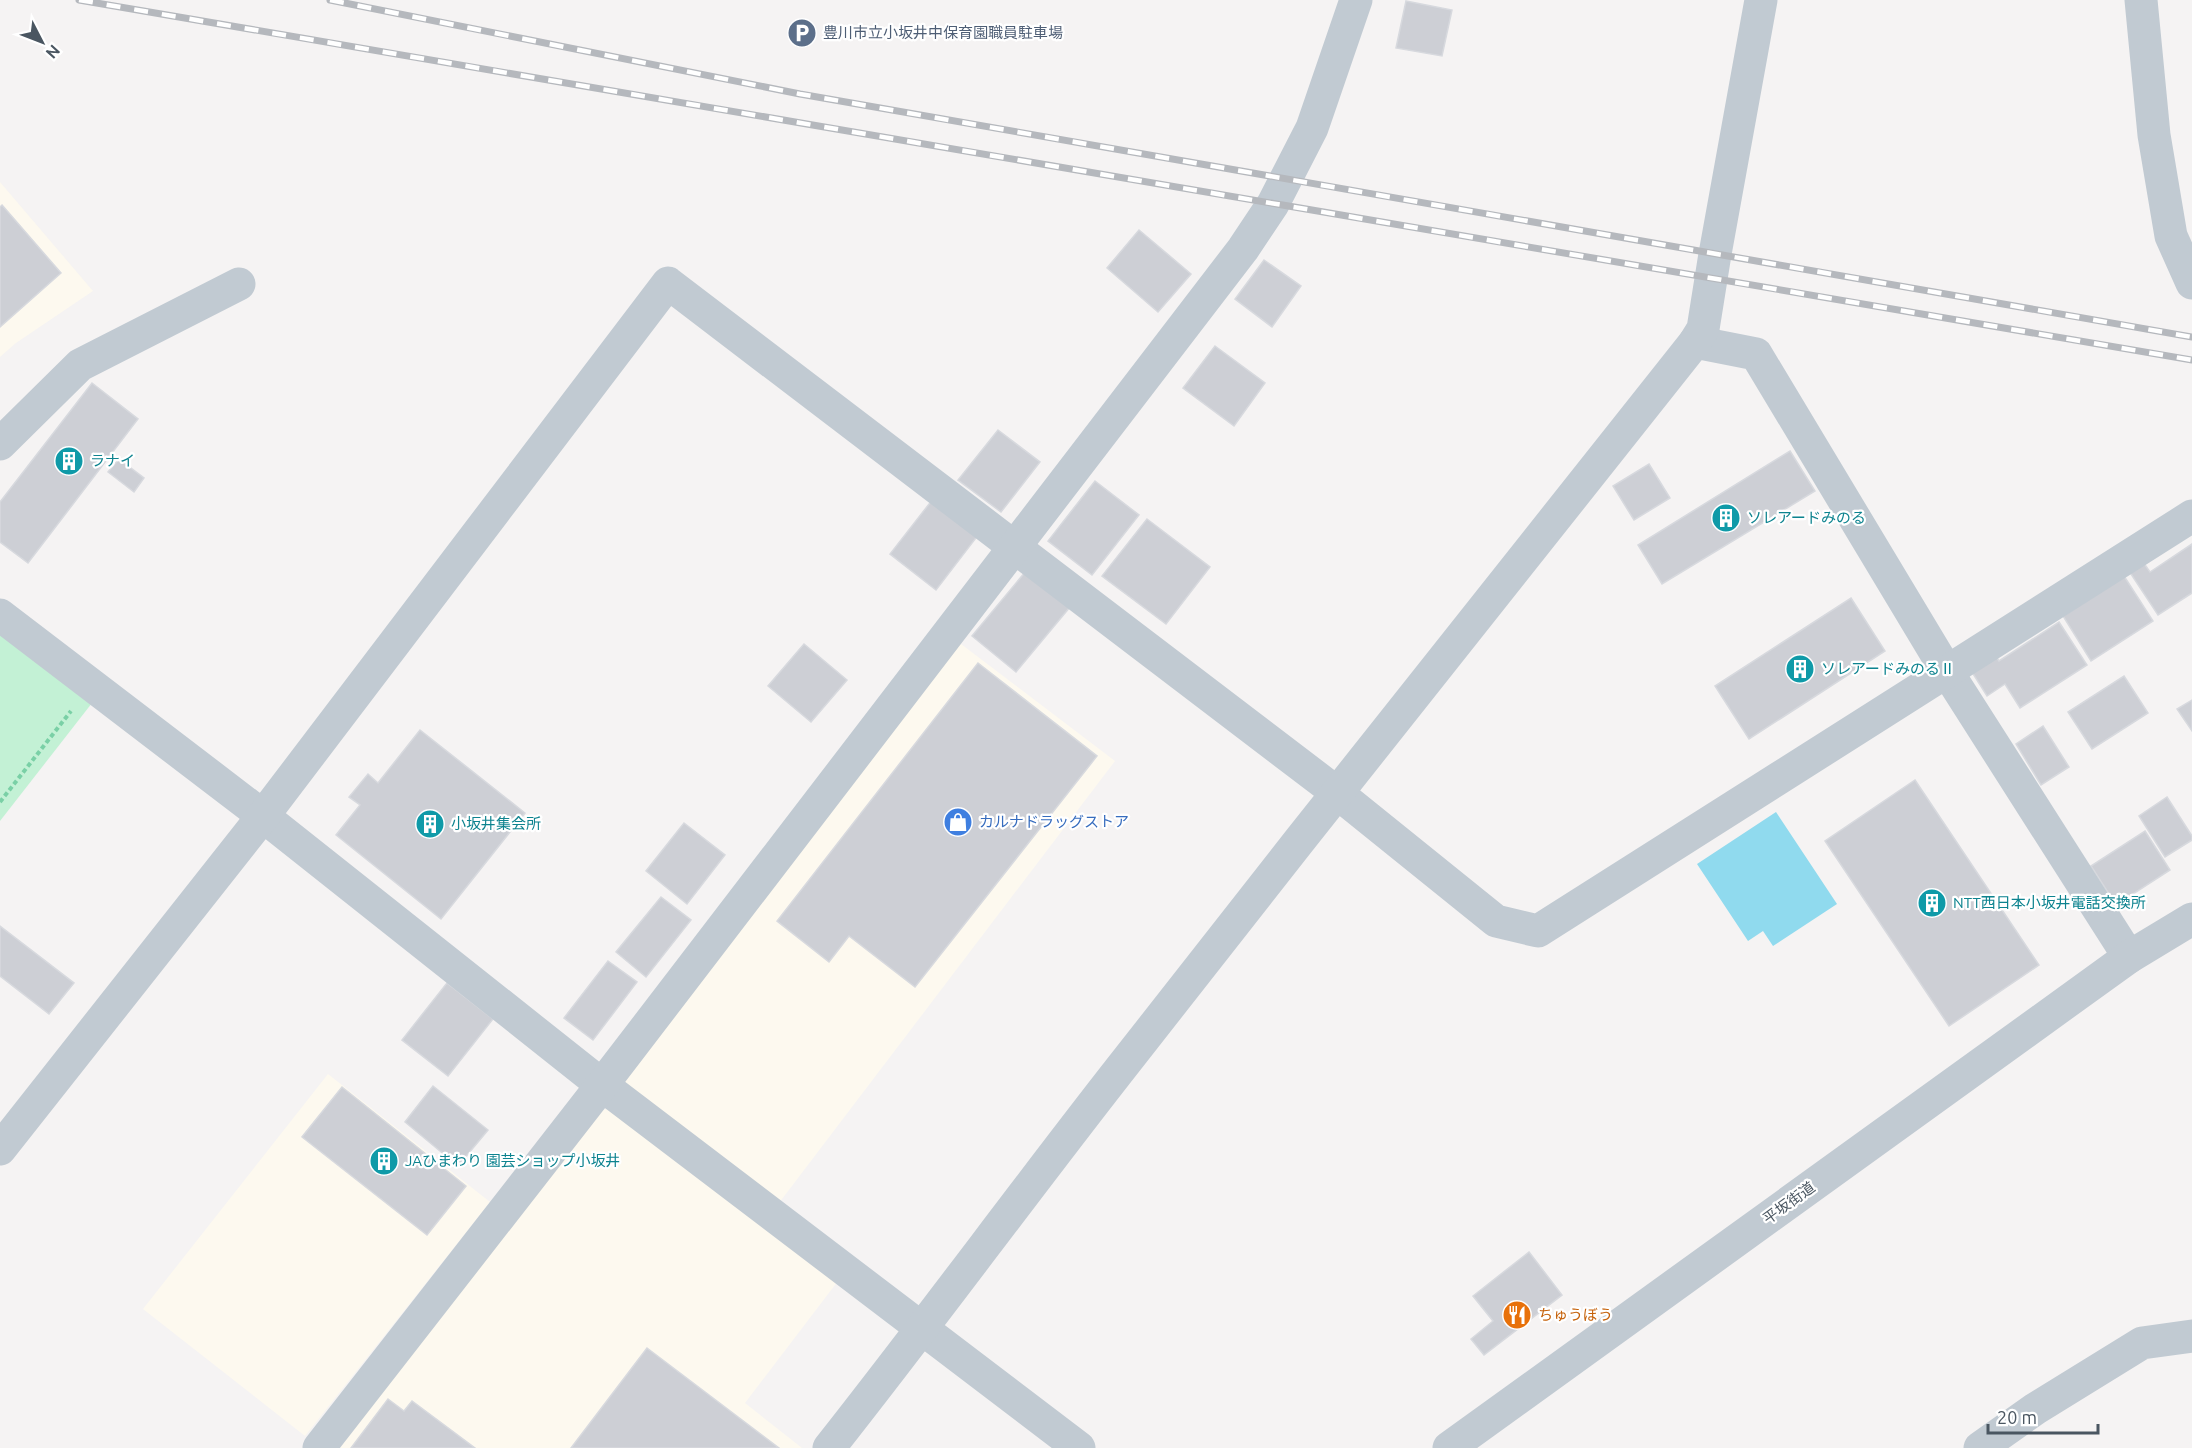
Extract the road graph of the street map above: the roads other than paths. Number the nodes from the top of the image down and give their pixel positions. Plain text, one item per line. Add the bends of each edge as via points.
1 (1356, 0) edge
2 (1761, 0) edge
3 (2141, 0) edge
4 (2192, 283) edge
5 (239, 284) dead end
6 (1695, 342) junction
7 (0, 444) edge
8 (2192, 516) edge
9 (1016, 547) junction
10 (0, 615) edge
11 (1946, 670) junction
12 (1336, 792) junction
13 (263, 816) junction
14 (2192, 919) edge
15 (2129, 957) junction
16 (602, 1085) junction
17 (0, 1149) edge
18 (923, 1329) junction
19 (2192, 1336) edge
20 (320, 1448) edge
21 (829, 1448) edge
22 (1078, 1448) edge
23 (1449, 1448) edge
24 (1980, 1448) edge

1 - 9 street via 1312,128 1273,204
2 - 6 street via 1703,329
3 - 4 street via 2154,135 2171,236
5 - 7 street via 80,365
6 - 11 street via 1756,354
6 - 12 street
8 - 11 street
9 - 12 street
9 - 13 street via 668,283
9 - 16 street
10 - 13 street
11 - 12 street via 1538,931 1496,921
11 - 15 street
12 - 18 street
13 - 16 street
13 - 17 street
14 - 15 street, 平坂街道
15 - 23 street, 平坂街道
16 - 18 street
16 - 20 street
18 - 21 street
18 - 22 street
19 - 24 street via 2142,1343

